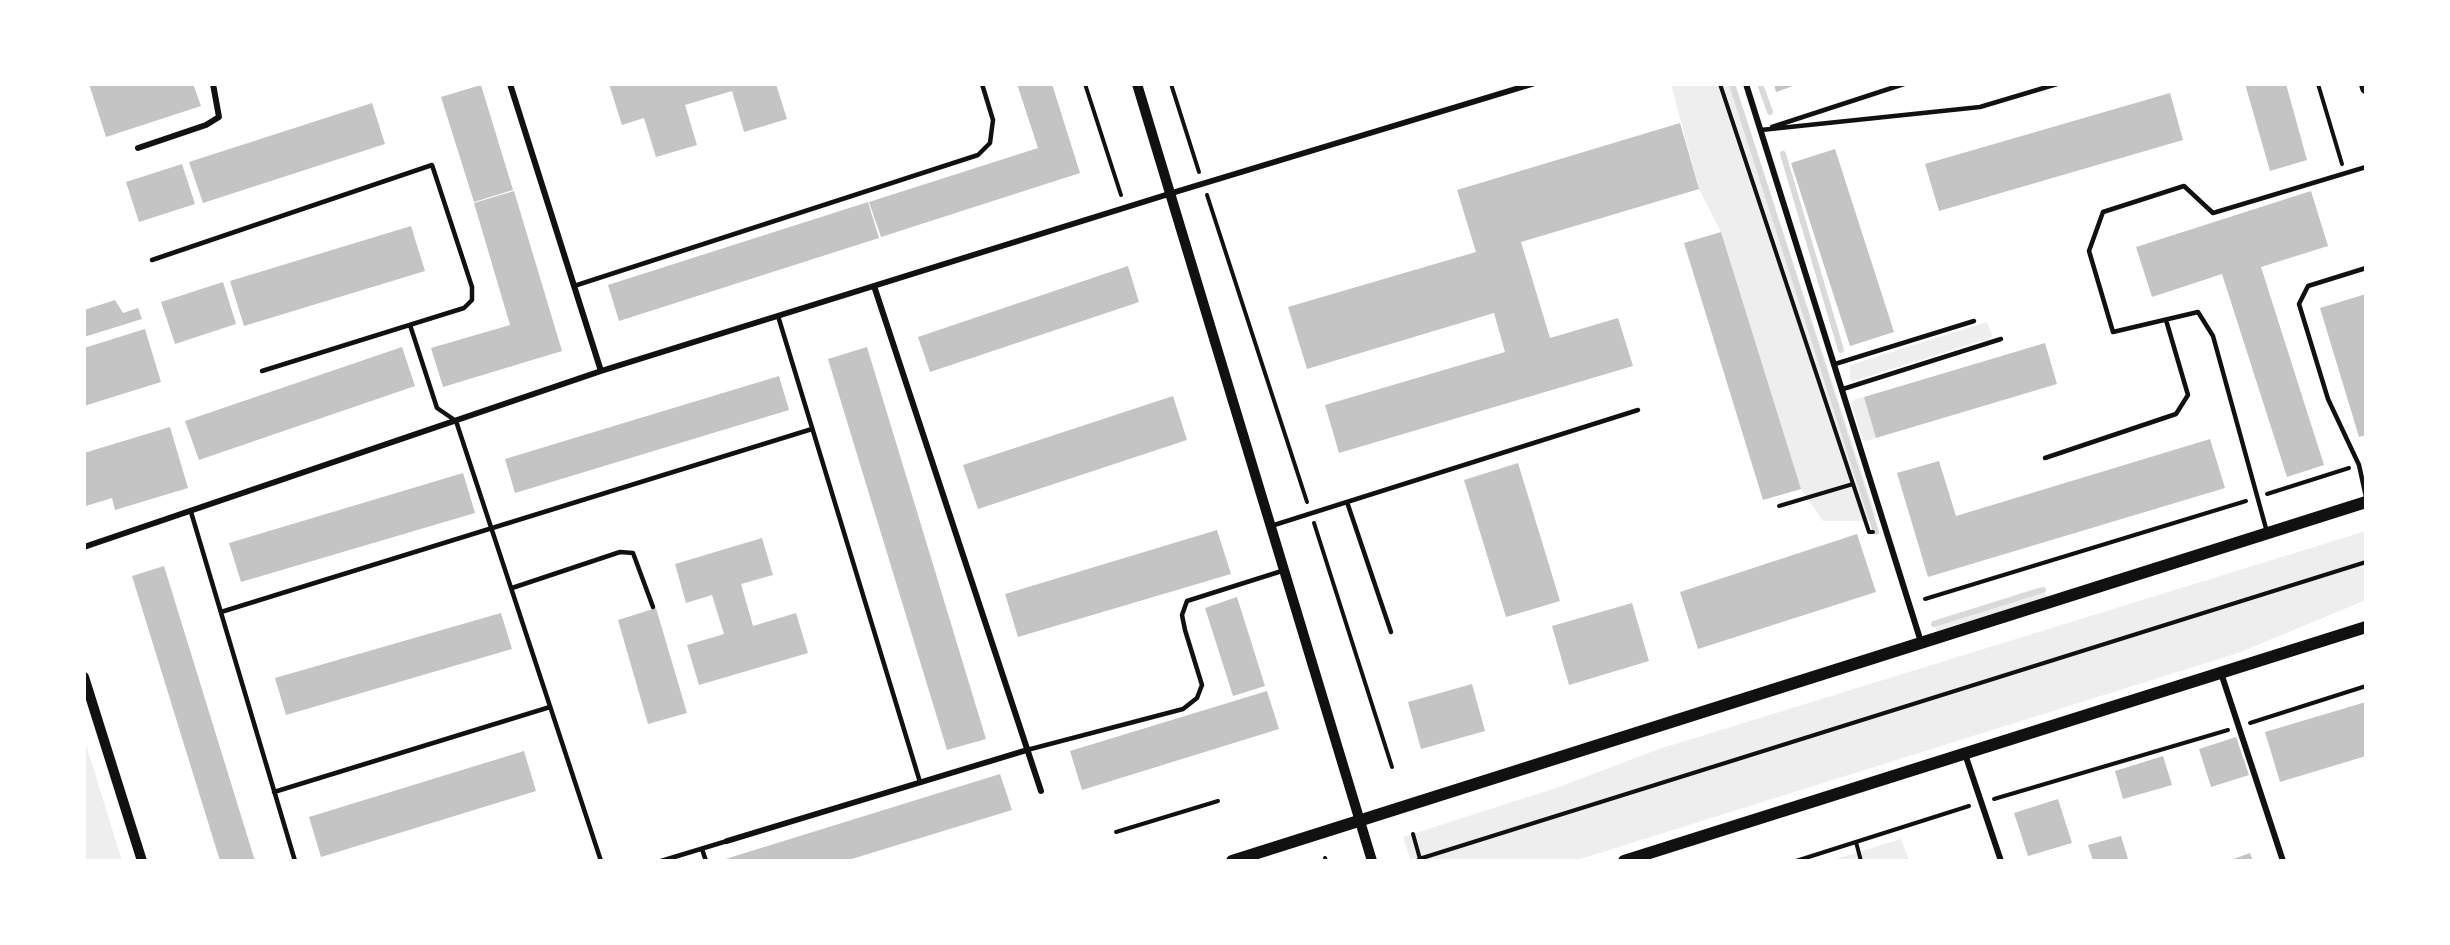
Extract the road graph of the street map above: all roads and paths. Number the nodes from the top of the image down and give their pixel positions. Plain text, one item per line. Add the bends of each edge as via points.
1 (213, 84) edge
2 (510, 84) edge
3 (981, 84) edge
4 (1085, 84) edge
5 (1137, 84) edge
6 (1172, 84) edge
7 (1532, 84) edge
8 (1720, 84) edge
9 (1746, 84) edge
10 (1904, 84) edge
11 (2057, 84) edge
12 (2318, 84) edge
13 (2365, 84) edge
14 (2366, 88) edge
15 (1761, 130) junction
16 (138, 148) dead end
17 (2366, 167) edge
18 (1210, 168) dead end
19 (1199, 172) junction
20 (2345, 174) junction
21 (1203, 184) junction
22 (1172, 193) junction
23 (1125, 207) junction
24 (152, 260) dead end
25 (2366, 268) edge
26 (574, 286) junction
27 (874, 286) junction
28 (778, 316) junction
29 (2166, 320) junction
30 (1974, 321) dead end
31 (410, 325) junction
32 (2001, 339) dead end
33 (1835, 364) junction
34 (262, 371) dead end
35 (601, 371) junction
36 (1843, 389) junction
37 (1638, 410) dead end
38 (456, 421) junction
39 (812, 429) junction
40 (2044, 459) dead end
41 (2359, 465) junction
42 (1853, 484) junction
43 (2366, 497) edge
44 (2257, 498) junction
45 (1347, 502) junction
46 (2366, 502) edge
47 (1779, 506) dead end
48 (191, 512) junction
49 (1311, 514) junction
50 (1272, 526) junction
51 (492, 527) junction
52 (1888, 532) junction
53 (2266, 532) junction
54 (84, 547) edge
55 (2366, 562) edge
56 (1285, 570) junction
57 (512, 588) junction
58 (1925, 599) dead end
59 (653, 606) dead end
60 (221, 612) junction
61 (2366, 627) edge
62 (1391, 632) dead end
63 (1922, 642) junction
64 (2221, 673) junction
65 (84, 677) edge
66 (2366, 686) edge
67 (550, 707) junction
68 (2239, 727) junction
69 (1027, 750) junction
70 (1965, 754) junction
71 (1392, 767) dead end
72 (920, 782) junction
73 (1041, 791) dead end
74 (274, 792) junction
75 (1218, 801) dead end
76 (1981, 802) junction
77 (1360, 821) junction
78 (1116, 832) dead end
79 (1413, 834) dead end
80 (727, 841) joint
81 (1856, 842) junction
82 (702, 849) junction
83 (1420, 860) edge
84 (142, 861) edge
85 (295, 861) edge
86 (601, 861) edge
87 (661, 861) edge
88 (706, 861) edge
89 (1232, 861) edge
90 (1372, 861) edge
91 (1624, 861) edge
92 (1796, 861) edge
93 (1861, 861) edge
94 (2001, 861) edge
95 (2283, 861) edge

1 - 16 street via 219,117
2 - 26 street
3 - 26 lane via 993,120 990,142 978,155
4 - 23 path
5 - 22 street
6 - 19 path
7 - 21 street
8 - 42 path
9 - 15 street
10 - 15 lane
11 - 15 lane via 1980,107
12 - 20 path
13 - 14 main road
15 - 33 street
17 - 20 lane
18 - 19 path
19 - 21 path
20 - 29 lane via 2213,213 2184,186 2103,212 2089,251 2113,332
21 - 22 street
21 - 49 path
22 - 23 street
22 - 50 street
23 - 27 street
24 - 31 lane via 432,165 472,287 472,300 464,308
25 - 41 lane via 2308,286 2299,304 2328,399
26 - 35 street
27 - 28 street
27 - 69 street
28 - 35 street
28 - 39 lane
29 - 40 lane via 2188,395 2176,414
29 - 44 lane via 2198,312 2213,336
30 - 33 lane
31 - 34 lane
31 - 38 lane via 437,408
32 - 36 lane
33 - 36 street
35 - 38 street
36 - 52 street
37 - 45 lane
38 - 48 street
38 - 51 lane
39 - 51 lane
39 - 72 lane
41 - 43 lane
41 - 44 path
42 - 47 path
42 - 52 path via 1869,532
44 - 53 lane
44 - 58 path
45 - 49 lane
45 - 62 lane
46 - 53 main road
48 - 54 street
48 - 60 lane
49 - 50 lane
49 - 71 path
50 - 56 street
51 - 57 lane
51 - 60 lane
52 - 63 street
53 - 63 main road
55 - 83 path
56 - 69 lane via 1187,601 1182,615 1202,685 1197,698 1183,709
56 - 77 street
57 - 59 lane via 620,552 633,553
57 - 67 lane
60 - 74 lane
61 - 64 main road
63 - 77 main road
64 - 68 street
64 - 70 main road
65 - 84 street
66 - 68 path
67 - 74 lane
67 - 86 lane
68 - 76 path
68 - 95 street
69 - 72 street
69 - 73 street
70 - 76 street
70 - 91 main road
72 - 80 street
74 - 85 lane
75 - 78 path
76 - 81 path
76 - 94 street
77 - 89 main road
77 - 90 street
79 - 83 path
80 - 82 lane
81 - 92 path
81 - 93 path
82 - 87 lane
82 - 88 lane

